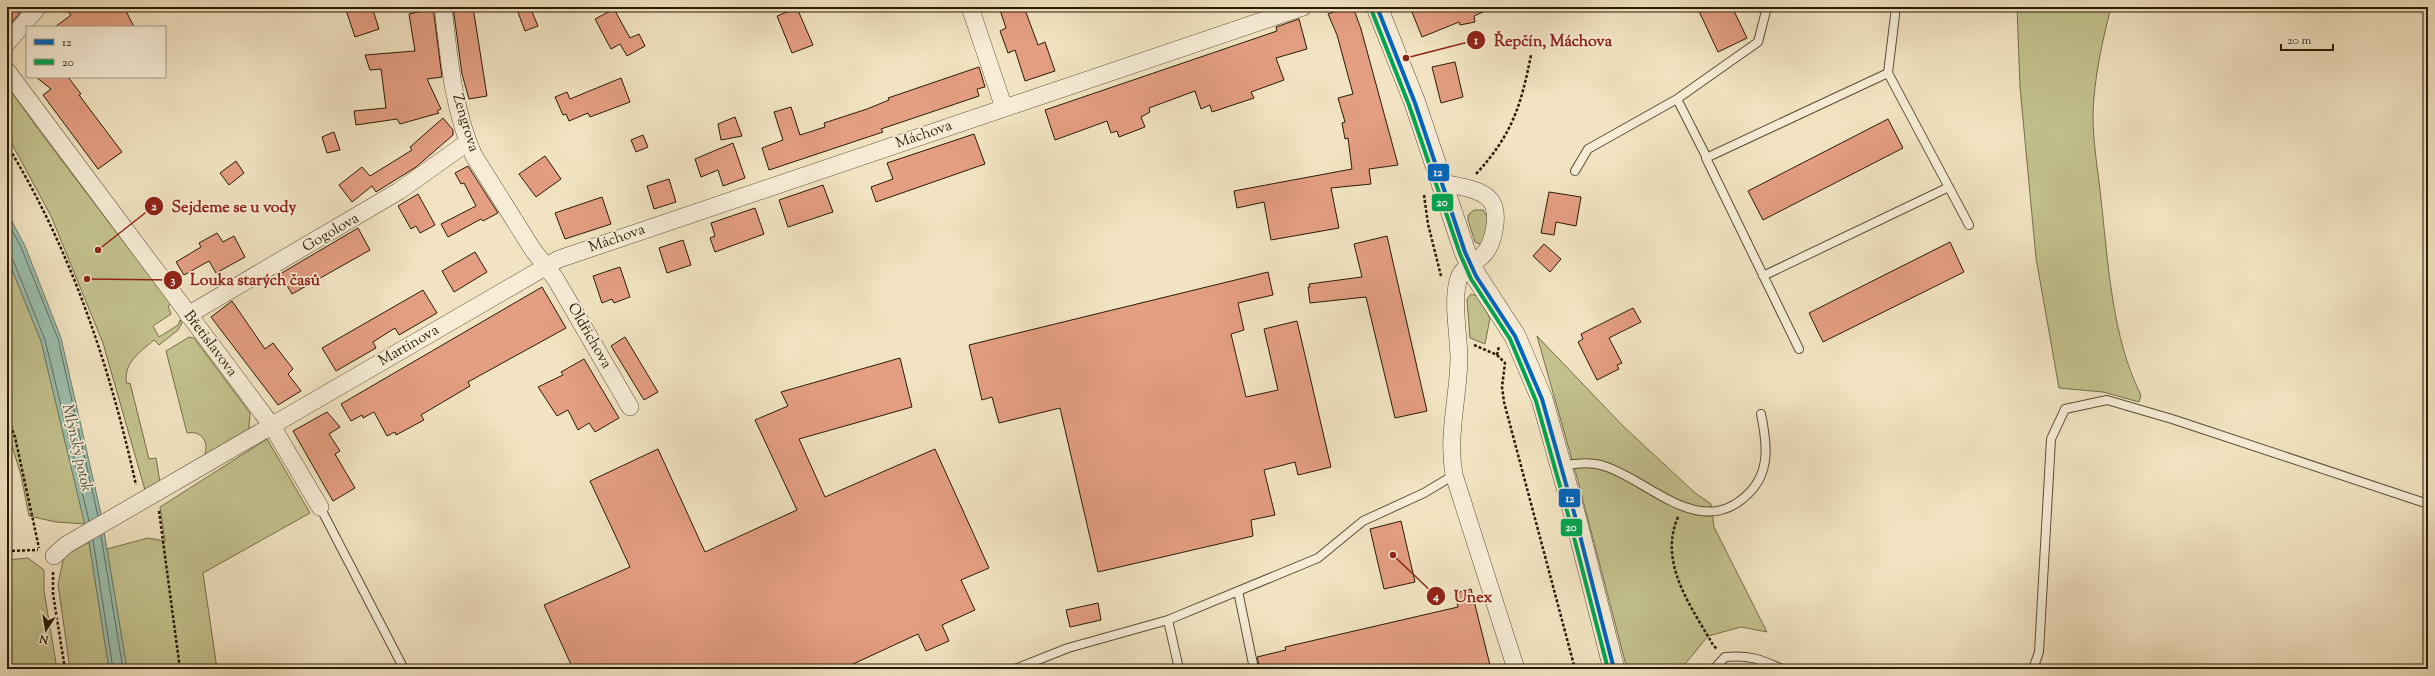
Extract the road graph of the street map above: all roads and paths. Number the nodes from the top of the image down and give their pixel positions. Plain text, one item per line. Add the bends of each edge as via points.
1 (38, 7) edge
2 (443, 7) edge
3 (970, 7) edge
4 (1302, 7) edge
5 (1377, 7) edge
6 (1767, 7) edge
7 (1896, 7) edge
8 (7, 43) edge
9 (1532, 55) dead end
10 (7, 71) edge
11 (1888, 73) junction
12 (1677, 98) junction
13 (1004, 108) junction
14 (468, 142) junction
15 (7, 145) edge
16 (1707, 158) junction
17 (1575, 171) dead end
18 (1442, 183) junction
19 (1464, 187) junction
20 (1949, 187) junction
21 (1969, 225) dead end
22 (1470, 264) junction
23 (546, 266) junction
24 (1763, 276) junction
25 (188, 315) junction
26 (1469, 343) dead end
27 (1799, 349) dead end
28 (630, 406) dead end
29 (1761, 414) dead end
30 (7, 416) edge
31 (272, 426) junction
32 (1561, 466) junction
33 (1454, 475) junction
34 (155, 493) junction
35 (140, 502) junction
36 (2428, 504) edge
37 (320, 507) joint
38 (1682, 507) junction
39 (53, 550) junction
40 (7, 551) edge
41 (1238, 591) junction
42 (1168, 620) junction
43 (1725, 656) junction
44 (65, 669) edge
45 (180, 669) edge
46 (404, 669) edge
47 (1015, 669) edge
48 (1179, 669) edge
49 (1254, 669) edge
50 (1516, 669) edge
51 (1575, 669) edge
52 (1614, 669) edge
53 (1714, 669) edge
54 (1782, 669) edge
55 (2033, 669) edge

1 - 8 street
2 - 14 street, Zengrova via 454,91
3 - 13 street
4 - 13 street, Máchova
5 - 18 street via 1415,103
6 - 12 lane via 1758,42
7 - 11 lane
9 - 19 path via 1524,91 1510,129 1501,144
10 - 25 street, Břetislavova
11 - 16 lane
11 - 20 lane
12 - 16 lane
12 - 17 lane via 1588,149
13 - 23 street, Máchova via 559,259
14 - 23 street, Zengrova via 533,250
14 - 25 street, Gogolova via 399,191
15 - 35 path via 34,193 94,331 128,448
16 - 24 lane
18 - 19 street
18 - 22 street
19 - 22 street via 1486,196 1495,208 1490,244 1482,256
20 - 21 lane
20 - 24 lane
22 - 32 street via 1525,356 1542,398
22 - 33 street via 1460,275 1456,291 1459,362 1450,454
23 - 28 street, Oldřichova
23 - 31 street, Martinova
24 - 27 lane
25 - 31 street, Břetislavova
26 - 51 path via 1505,363 1502,387 1504,402
29 - 38 lane via 1766,439 1765,466 1754,488 1739,501 1722,510 1704,512
30 - 39 path
31 - 34 street, Martinova
31 - 37 street, Břetislavova
32 - 38 lane via 1574,463 1603,466
32 - 52 street
33 - 41 lane via 1363,521 1318,558
33 - 50 street
34 - 35 street, Martinova
34 - 45 path
35 - 39 street, Martinova
36 - 55 lane via 2107,400 2065,409 2051,439 2039,652
37 - 46 lane
38 - 43 path via 1675,524 1670,552 1678,581 1713,644
39 - 40 path
39 - 44 path via 53,594
41 - 42 lane
41 - 49 lane
42 - 47 lane via 1068,648
42 - 48 lane
43 - 53 lane
43 - 54 lane via 1745,655

